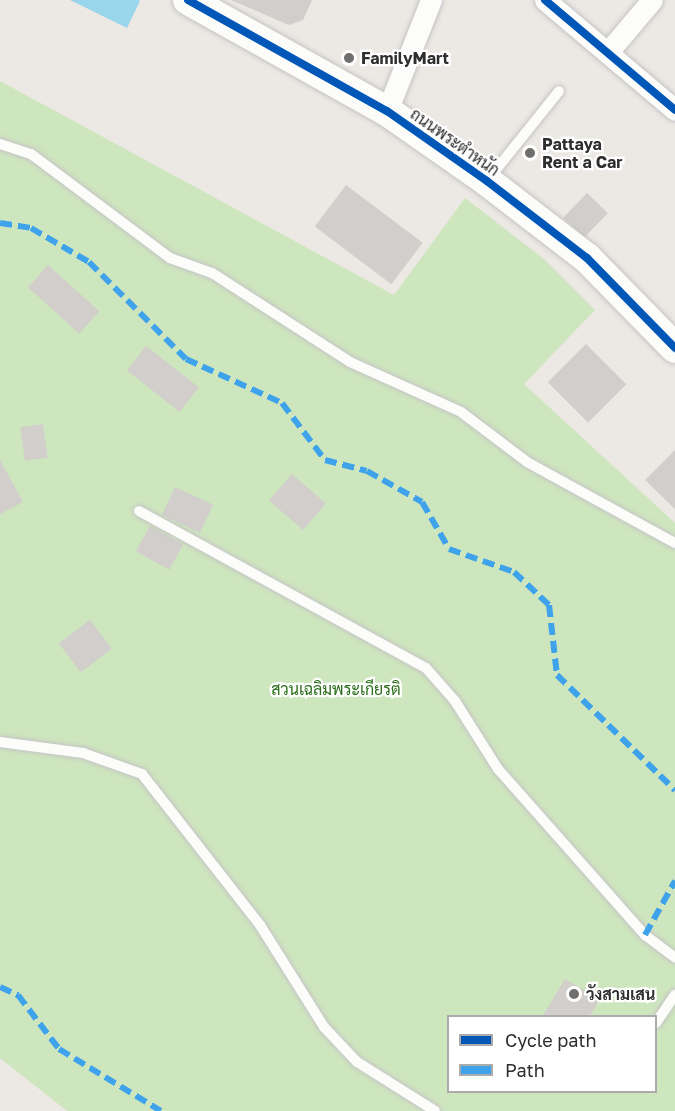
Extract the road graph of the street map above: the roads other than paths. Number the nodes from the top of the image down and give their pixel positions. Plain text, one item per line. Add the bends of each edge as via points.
1 (188, 0) edge
2 (431, 0) edge
3 (545, 0) edge
4 (652, 0) edge
5 (608, 52) junction
6 (559, 91) dead end
7 (675, 110) edge
8 (387, 111) junction
9 (0, 144) edge
10 (487, 181) junction
11 (675, 348) edge
12 (139, 512) dead end
13 (675, 543) edge
14 (0, 742) edge
15 (675, 958) edge
16 (675, 995) edge
17 (657, 1022) edge
18 (435, 1111) edge

1 - 8 street, ถนนพระตำหนัก
2 - 8 street
3 - 5 street
4 - 5 street
5 - 7 street
6 - 10 lane
8 - 10 street, ถนนพระตำหนัก
9 - 13 lane via 31,154 170,258 212,273 350,362 461,412 527,462
10 - 11 street, ถนนพระตำหนัก via 587,258
12 - 15 lane via 426,668 455,701 498,770 645,935
14 - 18 lane via 83,753 142,774 260,925 324,1027 357,1062
16 - 17 lane

